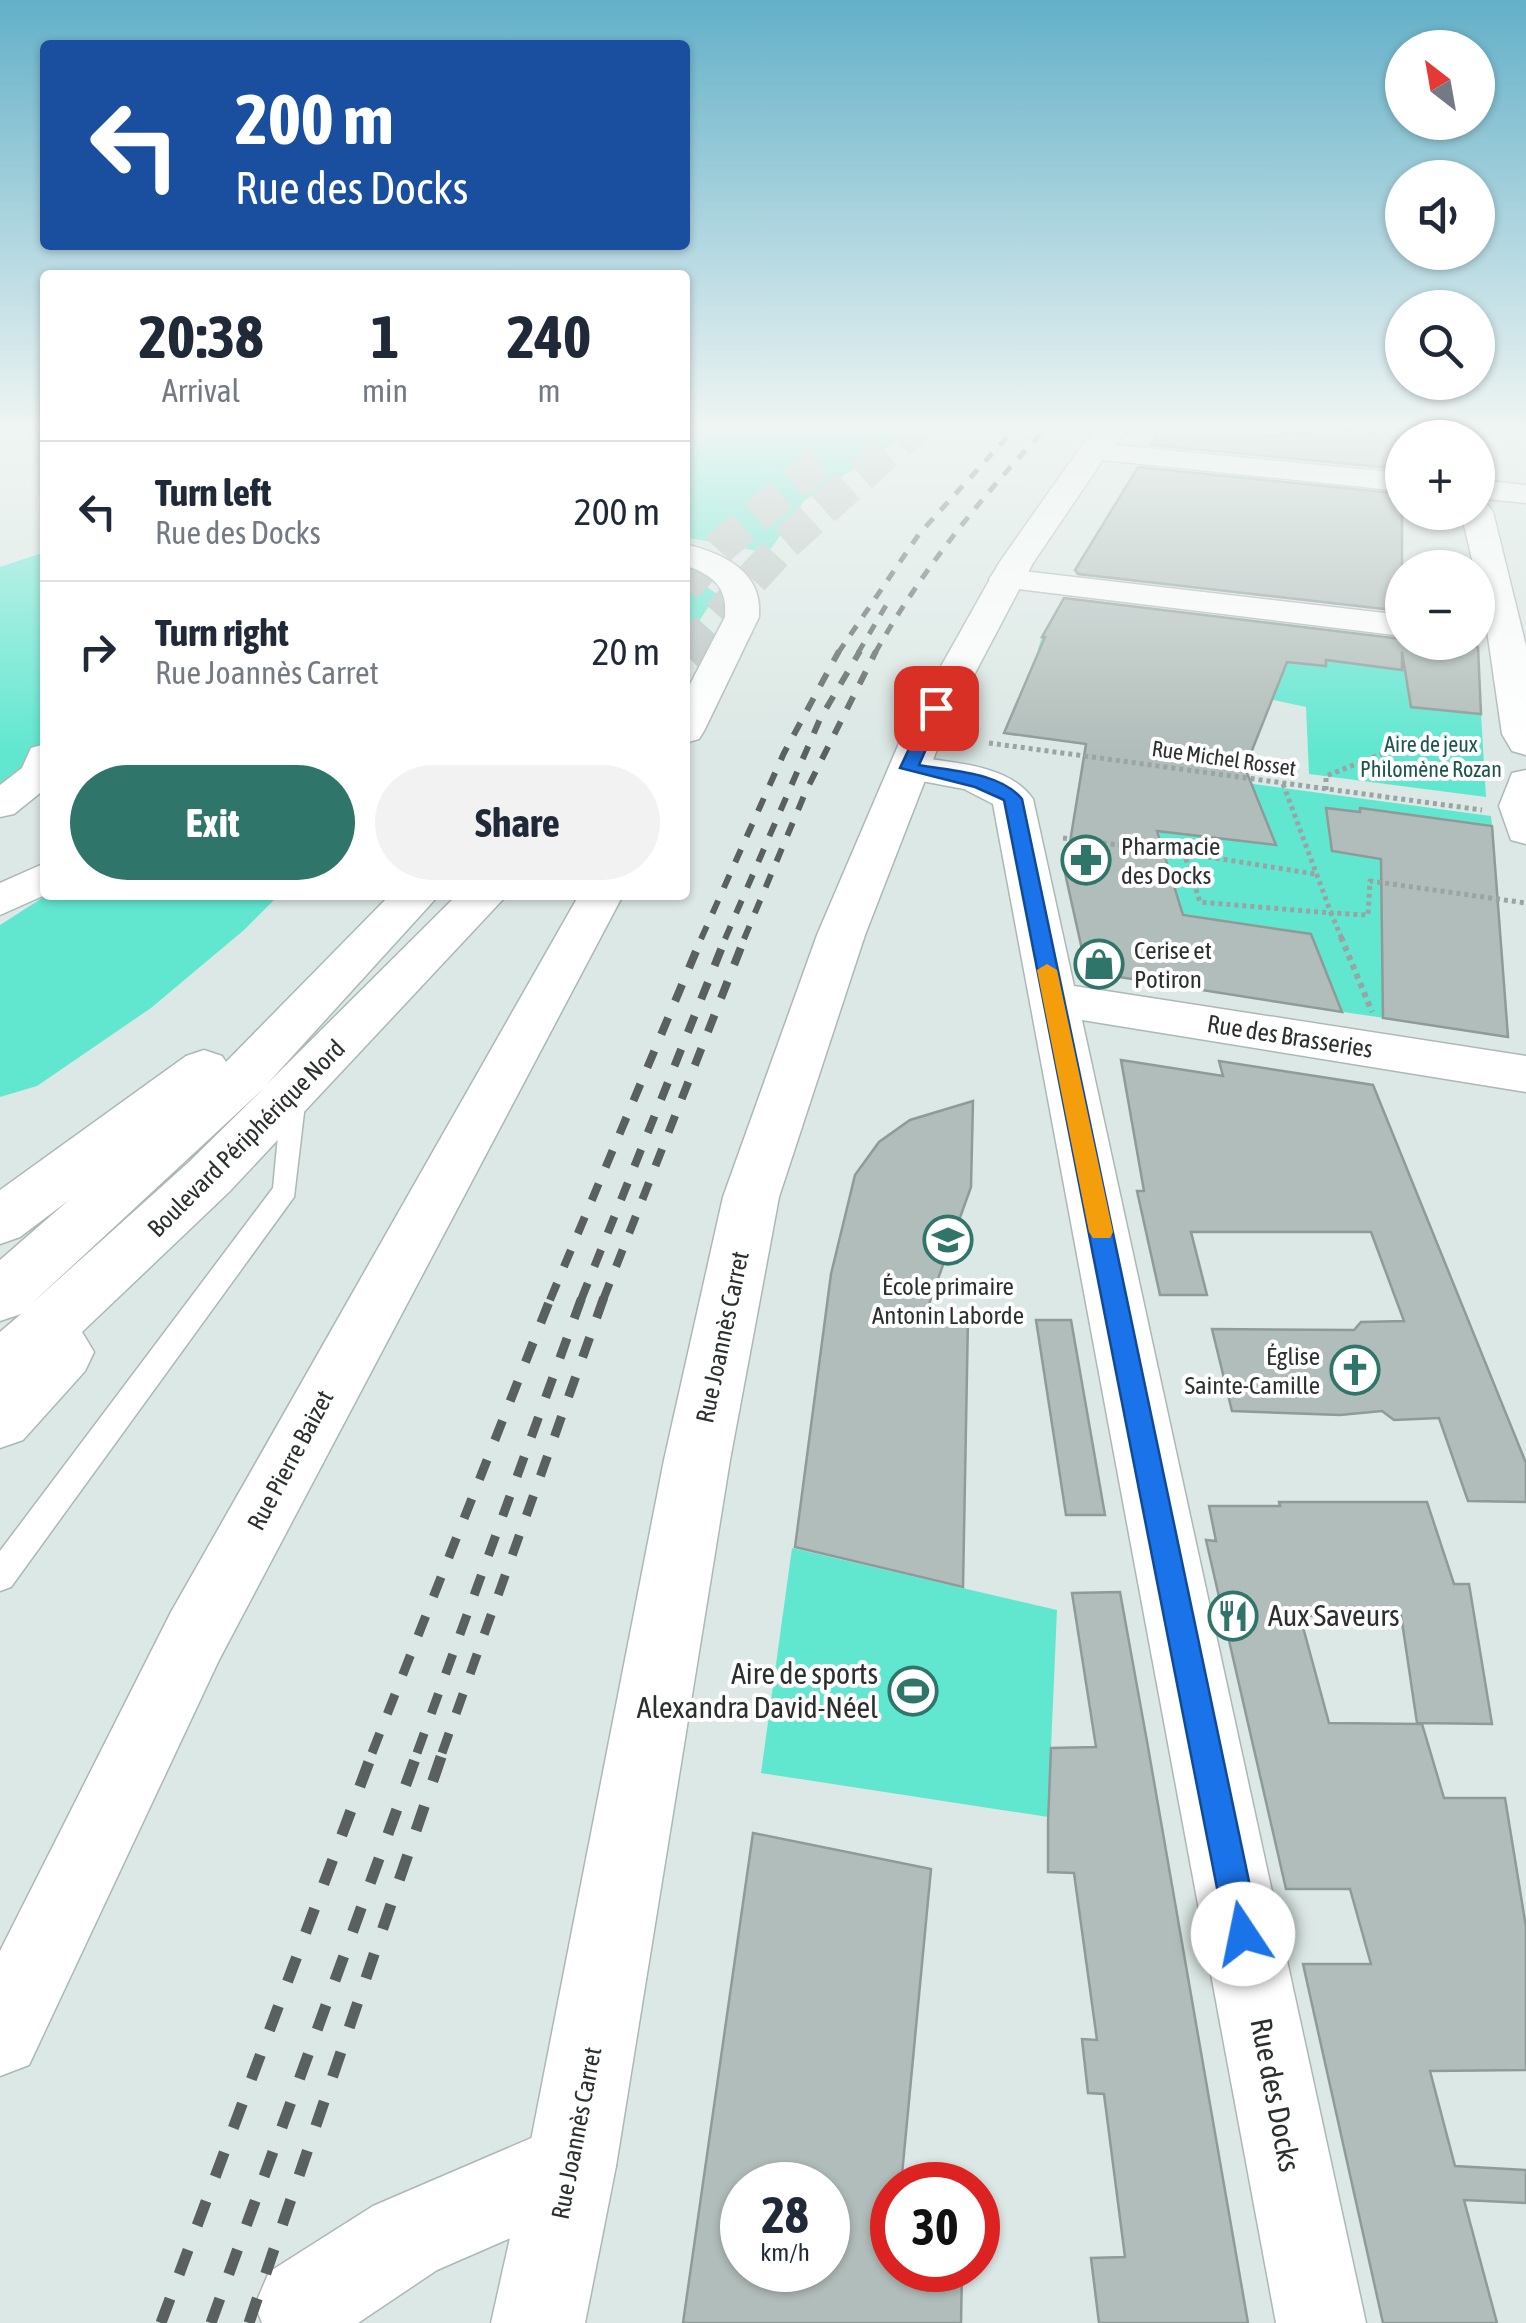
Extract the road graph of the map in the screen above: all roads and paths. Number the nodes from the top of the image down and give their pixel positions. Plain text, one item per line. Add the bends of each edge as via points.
1 (1039, 533) edge
2 (1482, 533) edge
3 (690, 556) edge
4 (1006, 580) junction
5 (1385, 624) edge
6 (1504, 631) edge
7 (690, 722) edge
8 (1512, 746) edge
9 (916, 752) junction
10 (40, 773) edge
11 (1283, 784) junction
12 (1326, 790) junction
13 (0, 806) edge
14 (1524, 806) edge
15 (1020, 831) junction
16 (1184, 853) junction
17 (1316, 874) junction
18 (40, 880) edge
19 (402, 900) edge
20 (411, 900) edge
21 (479, 900) edge
22 (598, 900) edge
23 (0, 901) edge
24 (1526, 903) edge
25 (1331, 914) junction
26 (1054, 1000) junction
27 (366, 1019) junction
28 (1378, 1025) dead end
29 (1526, 1074) edge
30 (293, 1104) junction
31 (0, 1222) edge
32 (0, 1296) edge
33 (0, 1371) edge
34 (0, 1420) edge
35 (0, 1576) edge
36 (0, 2036) edge
37 (570, 2166) junction
38 (302, 2304) dead end
39 (538, 2323) edge
40 (1322, 2323) edge

1 - 4 main road, Rue Joannès Carret
2 - 6 street
3 - 7 street via 724,570 746,600
4 - 5 street
4 - 9 main road, Rue Joannès Carret
6 - 8 street via 1520,732
8 - 12 path via 1404,744 1326,776
9 - 11 path, Rue Michel Rosset
9 - 15 street, Rue des Docks via 1006,792
9 - 37 main road, Rue Joannès Carret via 841,934 751,1197
10 - 13 street
11 - 12 path, Rue Michel Rosset
11 - 17 path
12 - 14 path, Rue Michel Rosset via 1487,811
15 - 16 path
15 - 26 street, Rue des Docks
16 - 17 path
16 - 25 path via 1200,902
17 - 25 path
18 - 23 street
19 - 31 main road via 235,1045
20 - 32 main road, Boulevard Périphérique Nord via 247,1073
21 - 27 main road, Boulevard Périphérique Nord
22 - 36 street, Rue Pierre Baizet via 195,1636
24 - 25 path via 1370,881 1368,915
25 - 28 path
26 - 29 street, Rue des Brasseries
26 - 40 street, Rue des Docks
27 - 30 main road
27 - 33 main road, Boulevard Périphérique Nord
30 - 34 main road
30 - 35 lane via 285,1190
37 - 38 main road via 418,2232
37 - 39 main road, Rue Joannès Carret

